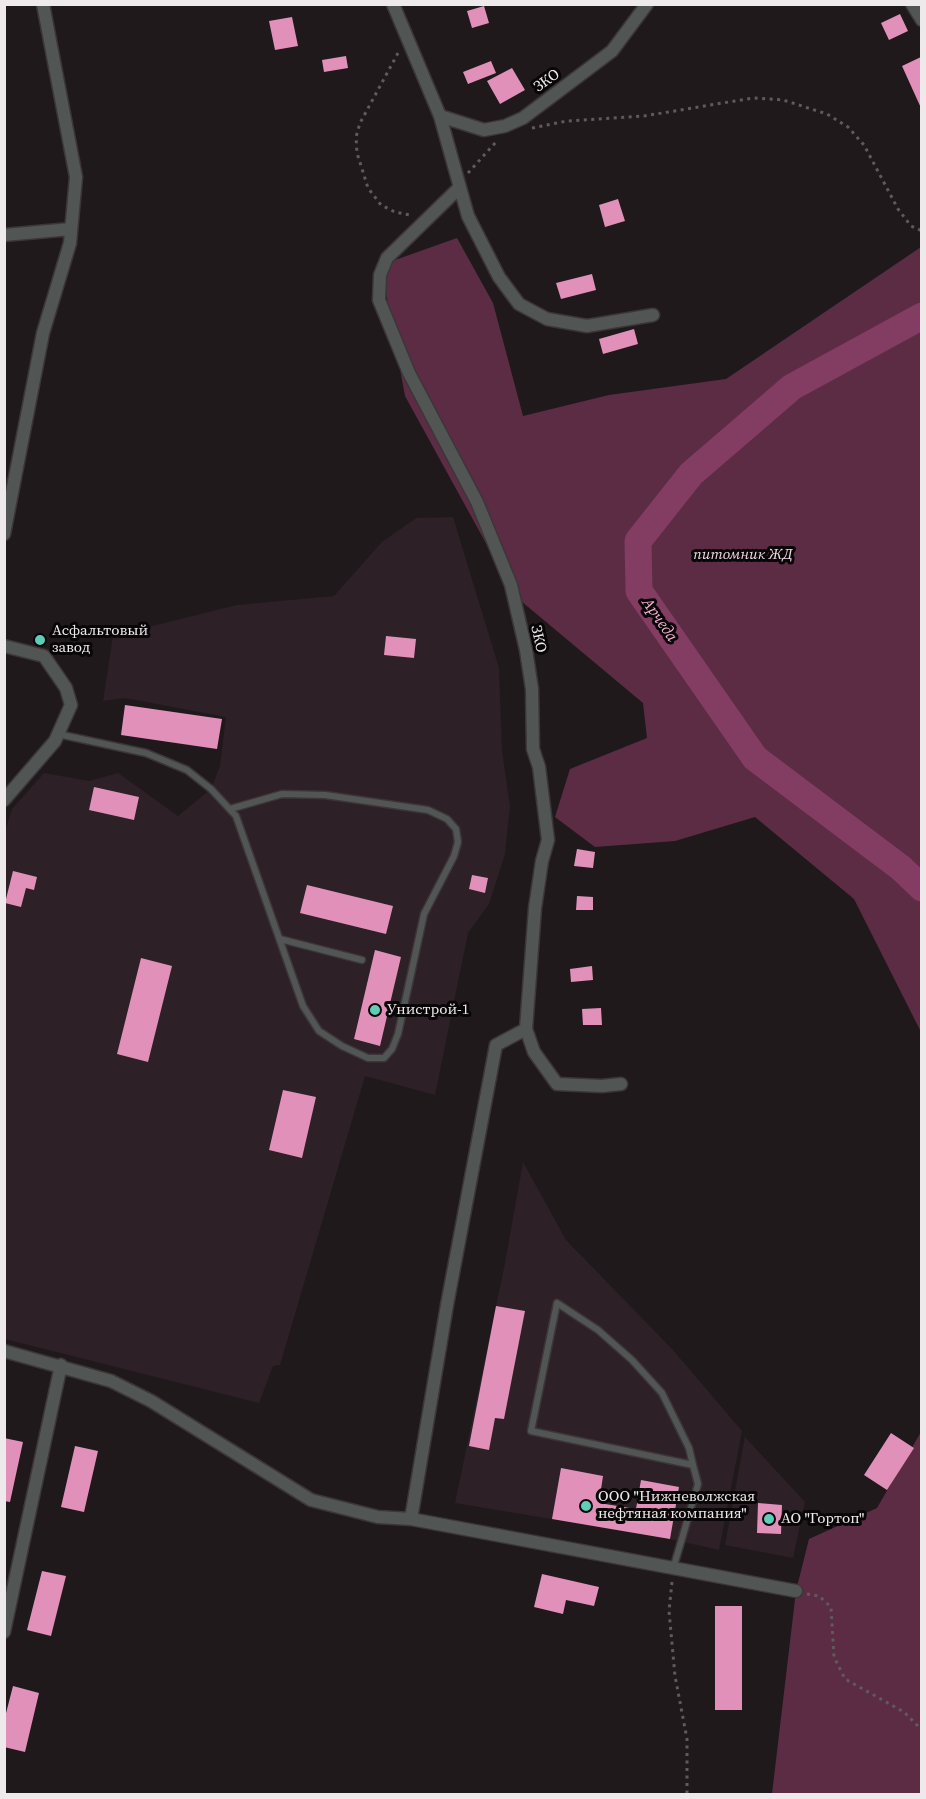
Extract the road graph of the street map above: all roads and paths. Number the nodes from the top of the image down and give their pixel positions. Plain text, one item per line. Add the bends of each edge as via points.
1 (42, 4) edge
2 (393, 4) edge
3 (647, 4) edge
4 (912, 4) edge
5 (921, 20) edge
6 (406, 39) junction
7 (440, 116) junction
8 (505, 126) junction
9 (460, 187) junction
10 (436, 213) junction
11 (71, 229) junction
12 (921, 231) edge
13 (4, 235) edge
14 (652, 315) dead end
15 (4, 534) edge
16 (4, 646) edge
17 (58, 734) junction
18 (4, 800) edge
19 (230, 809) junction
20 (280, 939) junction
21 (362, 960) dead end
22 (526, 1029) junction
23 (621, 1084) dead end
24 (4, 1351) edge
25 (61, 1365) junction
26 (693, 1465) junction
27 (411, 1519) junction
28 (673, 1569) junction
29 (796, 1591) joint
30 (4, 1632) edge
31 (921, 1730) edge
32 (687, 1794) edge

1 - 11 street via 76,177
2 - 6 street
3 - 8 street, ЗКО via 612,51 523,118
4 - 5 street
6 - 7 street
6 - 10 path via 360,123 357,153 368,188 381,205 408,215
7 - 8 street, ЗКО via 484,129
7 - 9 street
8 - 9 path
8 - 12 path via 532,128 567,121 644,116 753,98 783,100 827,114 848,127 864,145 898,209 911,226
9 - 10 street, ЗКО
9 - 14 street via 468,216 499,277 519,304 547,319 587,326
10 - 22 street, ЗКО via 387,258 378,289 409,373 477,502 507,574 526,650 532,689 533,749 540,767 548,840 535,909
11 - 13 street
11 - 15 street via 43,333
16 - 17 street via 44,656 66,688 71,705
17 - 18 street
17 - 19 lane via 125,747 187,770
19 - 20 lane via 245,838
19 - 20 lane via 282,795 325,795 428,810 447,819 456,829 454,856 424,914 398,1034 384,1058 368,1058 319,1031 303,1006
20 - 21 lane
22 - 23 street, ЗКО via 534,1052 557,1084
22 - 27 street via 496,1045
24 - 25 street
25 - 27 street via 111,1381 151,1401 311,1500 378,1517
25 - 30 street
26 - 26 lane via 531,1431 557,1303 598,1330 662,1393 689,1448
26 - 28 lane via 698,1484
27 - 28 street
28 - 29 street
28 - 32 path via 669,1611 675,1676 687,1739
29 - 31 path via 819,1596 831,1607 834,1657 845,1679 904,1712

